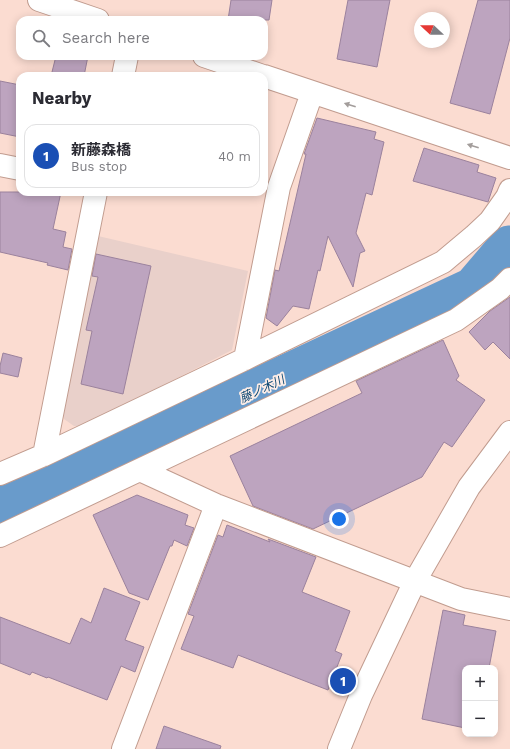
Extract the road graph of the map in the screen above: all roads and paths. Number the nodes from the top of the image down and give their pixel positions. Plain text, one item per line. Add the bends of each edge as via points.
1 (39, 0) edge
2 (86, 16) edge
3 (126, 60) edge
4 (216, 60) edge
5 (124, 72) edge
6 (251, 72) edge
7 (268, 78) edge
8 (312, 93) junction
9 (510, 158) edge
10 (0, 165) edge
11 (16, 168) edge
12 (510, 190) edge
13 (95, 196) edge
14 (510, 279) edge
15 (245, 359) junction
16 (510, 432) edge
17 (44, 455) junction
18 (140, 470) junction
19 (0, 474) edge
20 (216, 505) junction
21 (0, 536) edge
22 (415, 581) junction
23 (510, 609) edge
24 (123, 749) edge
25 (339, 749) edge

1 - 2 street
3 - 5 street
4 - 6 street
7 - 8 street
9 -> 8 street
8 - 15 street via 279,187
10 - 11 street
12 - 15 street via 490,221 443,262
13 - 17 street
14 - 18 street via 456,320
15 - 17 street
16 - 22 street via 469,487
17 - 19 street
18 - 20 street
18 - 21 street
20 - 22 street
20 - 24 street
22 - 23 street via 461,599
22 - 25 street via 361,695

